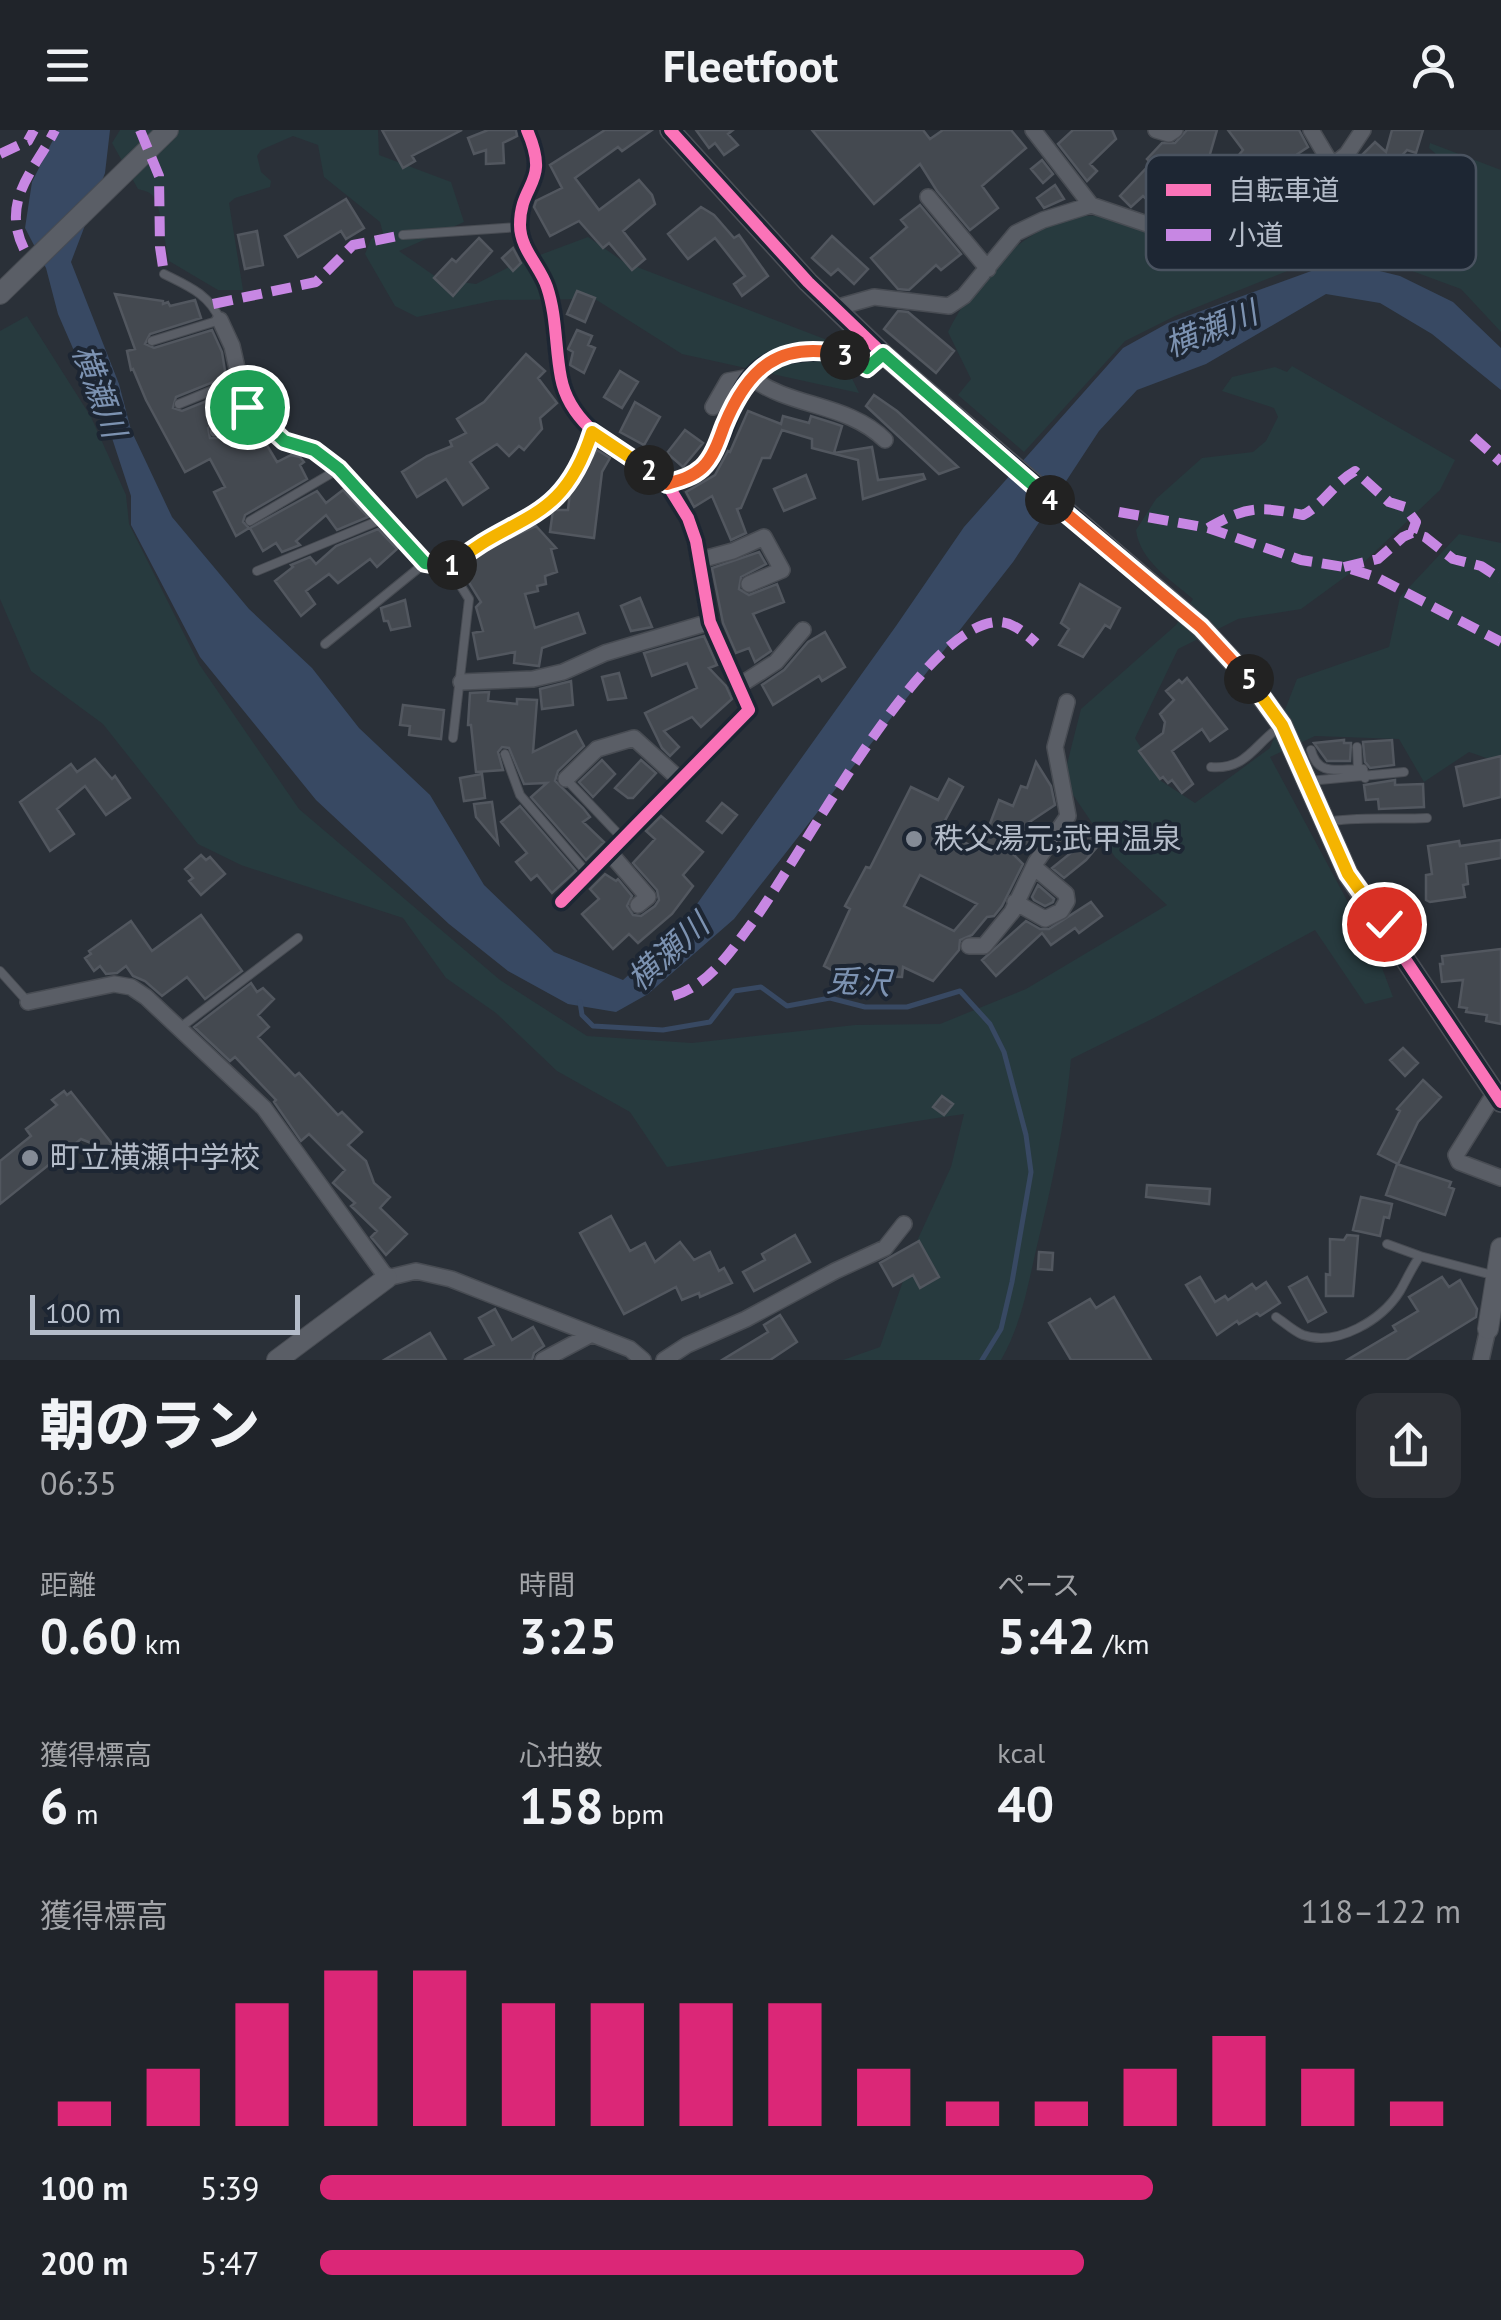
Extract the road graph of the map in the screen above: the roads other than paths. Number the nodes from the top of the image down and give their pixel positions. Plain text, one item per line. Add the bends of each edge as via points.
1 (168, 130) edge
2 (527, 130) edge
3 (670, 130) edge
4 (1156, 130) edge
5 (1174, 130) edge
6 (1311, 130) edge
7 (1362, 130) edge
8 (1043, 134) edge
9 (1326, 155) edge
10 (1347, 155) edge
11 (928, 198) dead end
12 (1090, 206) junction
13 (1146, 224) edge
14 (519, 227) junction
15 (403, 235) dead end
16 (988, 269) junction
17 (164, 274) dead end
18 (0, 294) edge
19 (835, 308) junction
20 (220, 320) junction
21 (152, 341) dead end
22 (883, 354) junction
23 (750, 377) junction
24 (236, 380) junction
25 (179, 404) dead end
26 (712, 407) dead end
27 (249, 411) junction
28 (214, 432) dead end
29 (592, 432) junction
30 (886, 440) dead end
31 (339, 469) junction
32 (667, 484) junction
33 (385, 518) junction
34 (250, 521) dead end
35 (700, 560) junction
36 (425, 563) junction
37 (449, 567) junction
38 (256, 572) dead end
39 (749, 584) dead end
40 (710, 622) junction
41 (804, 630) dead end
42 (325, 644) dead end
43 (461, 682) junction
44 (737, 687) junction
45 (1067, 702) dead end
46 (1282, 725) junction
47 (453, 738) dead end
48 (1357, 747) dead end
49 (1312, 750) dead end
50 (505, 754) dead end
51 (1211, 767) dead end
52 (1358, 769) junction
53 (1404, 772) dead end
54 (1365, 778) junction
55 (566, 779) joint
56 (680, 780) junction
57 (1309, 781) junction
58 (1372, 802) dead end
59 (1372, 817) junction
60 (1427, 818) dead end
61 (1326, 822) junction
62 (623, 839) junction
63 (610, 852) junction
64 (1034, 867) junction
65 (588, 874) junction
66 (561, 902) dead end
67 (1016, 902) junction
68 (638, 905) dead end
69 (298, 938) dead end
70 (969, 946) dead end
71 (0, 971) edge
72 (28, 1002) joint
73 (181, 1027) junction
74 (1498, 1096) edge
75 (1501, 1178) edge
76 (904, 1224) dead end
77 (1387, 1244) dead end
78 (1501, 1248) edge
79 (1420, 1256) junction
80 (1497, 1276) junction
81 (387, 1278) junction
82 (1276, 1316) dead end
83 (1488, 1329) joint
84 (590, 1335) junction
85 (640, 1359) edge
86 (277, 1360) edge
87 (543, 1360) edge
88 (664, 1360) edge
89 (1482, 1360) edge

1 - 18 street
2 - 14 street via 537,169
3 - 19 street
4 - 5 street
6 - 9 street
7 - 10 street
8 - 12 street
11 - 16 street
12 - 13 street
12 - 16 street via 1016,233
14 - 15 lane
14 - 29 street via 554,309 561,382
16 - 19 street via 949,306 874,298
17 - 20 lane via 200,293
19 - 22 street
20 - 21 lane
20 - 24 street
22 - 23 street via 867,368 845,354 786,354
22 - 46 street via 1228,654
23 - 26 street via 728,381
23 - 30 street via 796,400 857,418
23 - 32 street via 706,465
24 - 25 lane
24 - 27 street
27 - 28 lane
27 - 31 street via 284,441 314,450
29 - 32 street
29 - 37 lane via 551,505
31 - 33 street
31 - 34 lane
32 - 35 street via 688,518
33 - 36 street
33 - 38 lane
35 - 39 street via 764,537 782,570
35 - 40 street
36 - 37 lane
36 - 42 lane
37 - 43 lane via 468,599
40 - 43 street via 533,680
40 - 44 street
41 - 44 street via 776,662
43 - 47 lane
44 - 56 street via 749,710
45 - 64 street via 1055,747 1068,816
46 - 51 lane via 1239,763
46 - 57 street
48 - 52 lane
49 - 52 lane via 1314,763 1325,770
50 - 65 lane via 520,794
52 - 54 lane
53 - 54 lane
54 - 57 lane
55 - 56 street via 597,750 634,738
55 - 62 lane
56 - 62 street
57 - 61 street
58 - 59 lane
59 - 60 lane
59 - 61 lane
61 - 74 street via 1348,874
62 - 63 street
63 - 65 street
63 - 68 street via 648,897
64 - 67 street
64 - 67 street via 1067,902 1045,920
65 - 66 street
67 - 70 street via 984,946
69 - 73 lane
71 - 72 lane
72 - 73 street via 114,984 131,987
73 - 81 street via 264,1108
74 - 75 street via 1456,1155
76 - 88 street via 885,1248
77 - 79 lane
78 - 80 street
79 - 80 lane
79 - 82 lane via 1370,1322 1324,1338 1301,1334
80 - 83 street
81 - 84 street via 416,1271 451,1279
81 - 86 street
83 - 89 street
84 - 85 street
84 - 87 street

